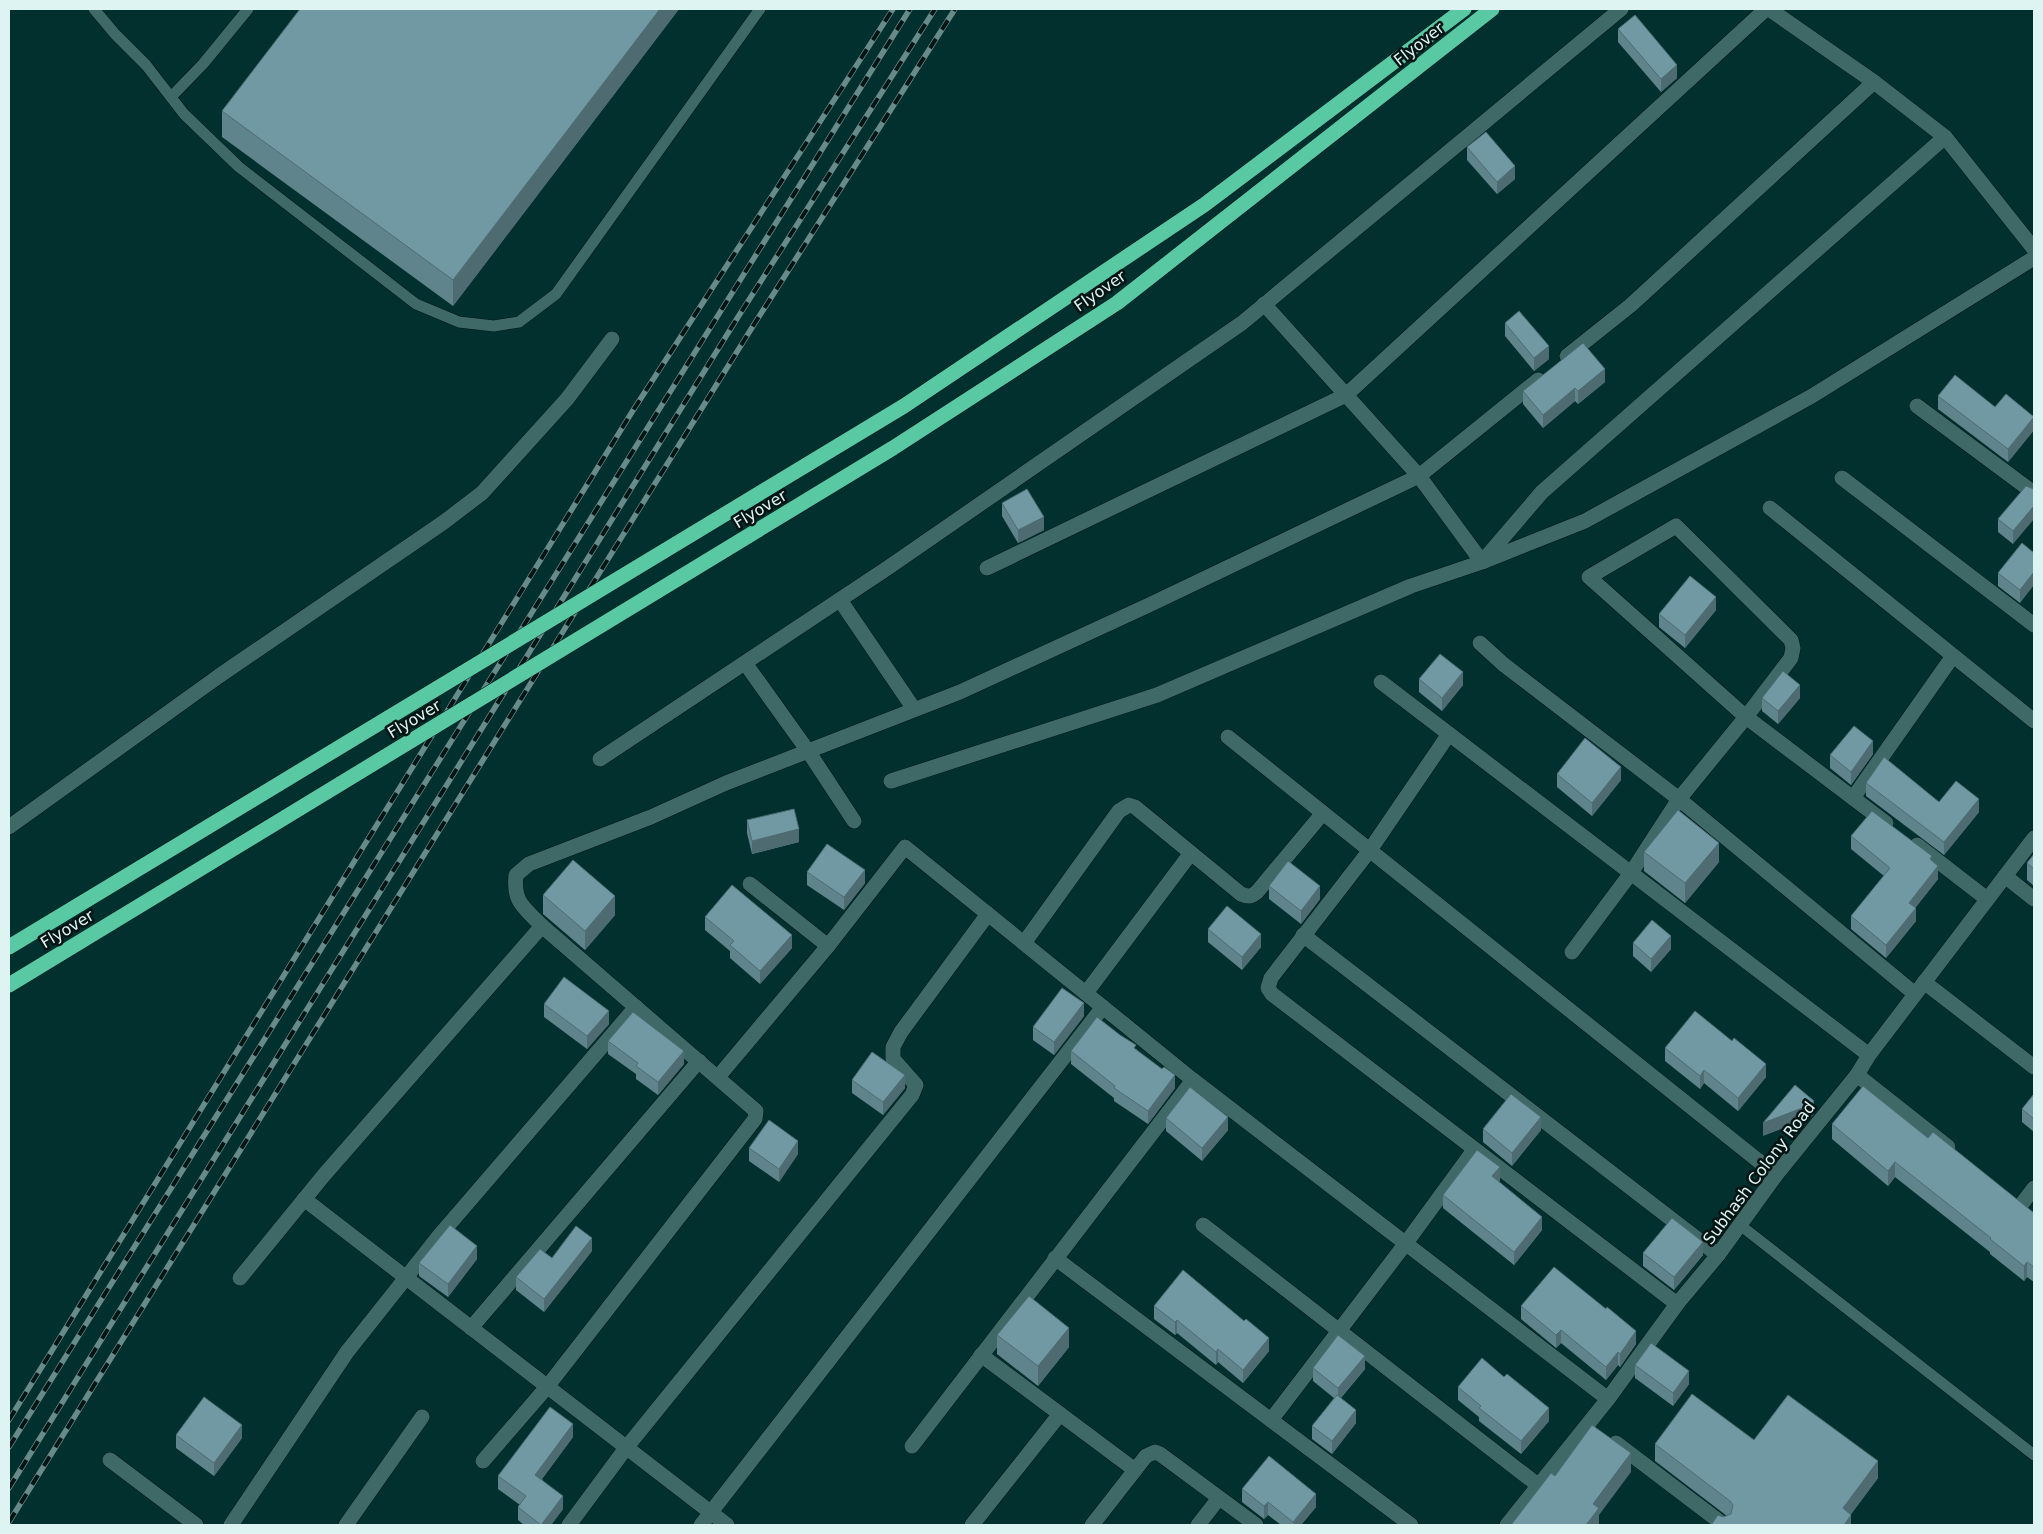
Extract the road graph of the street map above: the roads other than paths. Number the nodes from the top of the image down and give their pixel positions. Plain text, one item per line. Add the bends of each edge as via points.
1 (94, 9) edge
2 (248, 9) edge
3 (760, 9) edge
4 (1464, 9) edge
5 (1492, 9) edge
6 (1621, 9) edge
7 (1767, 9) edge
8 (1874, 82) junction
9 (171, 97) junction
10 (1945, 137) junction
11 (2034, 249) edge
12 (2034, 258) edge
13 (1264, 304) junction
14 (612, 339) dead end
15 (1346, 395) junction
16 (1917, 406) dead end
17 (1419, 476) junction
18 (1842, 478) dead end
19 (2034, 494) edge
20 (1770, 508) dead end
21 (1482, 562) junction
22 (987, 568) dead end
23 (840, 600) junction
24 (2034, 625) edge
25 (1480, 643) dead end
26 (1953, 656) junction
27 (744, 663) junction
28 (1381, 682) dead end
29 (914, 709) junction
30 (1746, 717) junction
31 (2034, 721) edge
32 (1449, 734) junction
33 (1228, 737) dead end
34 (808, 751) junction
35 (600, 759) dead end
36 (891, 781) dead end
37 (1853, 798) junction
38 (1679, 799) junction
39 (1323, 813) junction
40 (854, 821) dead end
41 (9, 827) edge
42 (2034, 838) edge
43 (1370, 850) junction
44 (1191, 853) junction
45 (1631, 873) junction
46 (2005, 876) junction
47 (750, 884) dead end
48 (1987, 899) junction
49 (2034, 899) edge
50 (988, 914) junction
51 (542, 926) junction
52 (1303, 934) junction
53 (1024, 943) junction
54 (828, 946) junction
55 (9, 947) edge
56 (1572, 952) dead end
57 (9, 985) edge
58 (1920, 988) junction
59 (1086, 993) junction
60 (636, 1007) junction
61 (1103, 1007) junction
62 (1870, 1055) junction
63 (699, 1061) junction
64 (2034, 1067) edge
65 (1856, 1075) junction
66 (718, 1077) junction
67 (1193, 1080) junction
68 (1474, 1150) junction
69 (1958, 1155) edge
70 (1776, 1175) junction
71 (2034, 1188) edge
72 (304, 1199) junction
73 (2034, 1215) edge
74 (1203, 1225) dead end
75 (1740, 1225) junction
76 (1406, 1243) junction
77 (1718, 1255) junction
78 (1055, 1258) junction
79 (240, 1278) dead end
80 (406, 1278) junction
81 (1677, 1304) junction
82 (471, 1328) junction
83 (1340, 1331) junction
84 (981, 1355) junction
85 (547, 1386) junction
86 (1608, 1399) junction
87 (1060, 1414) junction
88 (422, 1418) dead end
89 (1271, 1420) junction
90 (1589, 1422) junction
91 (912, 1446) dead end
92 (626, 1448) junction
93 (2034, 1455) edge
94 (110, 1460) dead end
95 (483, 1461) dead end
96 (1135, 1470) junction
97 (1538, 1486) junction
98 (1219, 1498) junction
99 (706, 1519) edge
100 (196, 1525) edge
101 (231, 1525) edge
102 (346, 1525) edge
103 (569, 1525) edge
104 (726, 1525) edge
105 (972, 1525) edge
106 (1092, 1525) edge
107 (1198, 1525) edge
108 (1256, 1525) edge
109 (1411, 1525) edge
110 (1507, 1525) edge
111 (1724, 1525) edge

1 - 9 lane
2 - 9 lane
3 - 9 lane via 556,294 518,322 494,326 459,322 416,304 239,167 184,114
4 - 55 highway, Flyover, bridge via 1204,205 904,406
5 - 57 highway, Flyover, bridge via 1117,303 893,448
6 - 13 street
7 - 8 street
7 - 15 street
8 - 10 street
8 - 17 street via 1631,305
10 - 11 street
10 - 21 street via 1542,492
12 - 21 street via 1812,396 1594,517
13 - 15 street
13 - 23 street via 1242,323
14 - 41 street via 567,399 482,493
15 - 17 street
15 - 22 street
16 - 19 street
17 - 21 street
17 - 29 street via 1150,605 960,692
18 - 24 street
20 - 26 street
21 - 36 street via 1411,586 1157,695
23 - 27 street
23 - 29 street
25 - 38 street
26 - 31 street
26 - 37 street
27 - 34 street
27 - 35 street
28 - 32 street
29 - 34 street
30 - 30 street via 1647,630 1589,577 1676,526 1791,640 1791,658
30 - 37 street
30 - 38 street
32 - 43 street
32 - 45 street
33 - 39 street
34 - 40 street
34 - 51 street via 529,864 516,875 514,890 518,901
37 - 48 street
38 - 45 street
38 - 58 street
39 - 43 street
39 - 44 street via 1252,896 1241,894
42 - 46 street, Subhash Colony Road
43 - 52 street
43 - 70 street
44 - 53 street via 1135,807 1122,808
44 - 59 street
45 - 56 street
45 - 62 street
46 - 48 street, Subhash Colony Road
46 - 49 street
47 - 54 street
48 - 58 street, Subhash Colony Road
50 - 53 street
50 - 54 street via 905,847
50 - 92 street via 892,1047 893,1059 916,1085 912,1095
51 - 60 street
51 - 72 street
52 - 68 street via 1271,978 1268,988 1272,994
52 - 77 street
53 - 59 street
54 - 66 street
58 - 62 street, Subhash Colony Road
58 - 64 street
59 - 61 street
60 - 63 street
60 - 80 street via 438,1236
61 - 67 street
61 - 99 street
62 - 65 street, Subhash Colony Road
63 - 66 street
63 - 82 street
65 - 69 street
65 - 70 street, Subhash Colony Road
66 - 85 street via 756,1111 756,1119
67 - 76 street
67 - 78 street
68 - 76 street
68 - 81 street
70 - 75 street, Subhash Colony Road
71 - 73 street via 2017,1202
72 - 79 street
72 - 80 street
74 - 83 street
75 - 77 street, Subhash Colony Road
75 - 93 lane
76 - 83 street
76 - 86 street
77 - 81 street, Subhash Colony Road
78 - 84 street
78 - 89 street
80 - 82 street
80 - 101 street via 347,1352
81 - 86 street, Subhash Colony Road
82 - 85 street
83 - 89 street
83 - 97 street
84 - 87 street
84 - 91 street
85 - 92 street
85 - 95 street
86 - 90 street, Subhash Colony Road
87 - 96 street
87 - 105 street
88 - 102 street
89 - 109 street
90 - 97 street, Subhash Colony Road
90 - 111 street
92 - 99 street
92 - 103 street
94 - 100 street
96 - 98 street via 1146,1456 1155,1452
96 - 106 street
97 - 110 street, Subhash Colony Road
98 - 107 street
98 - 108 street
99 - 104 street

